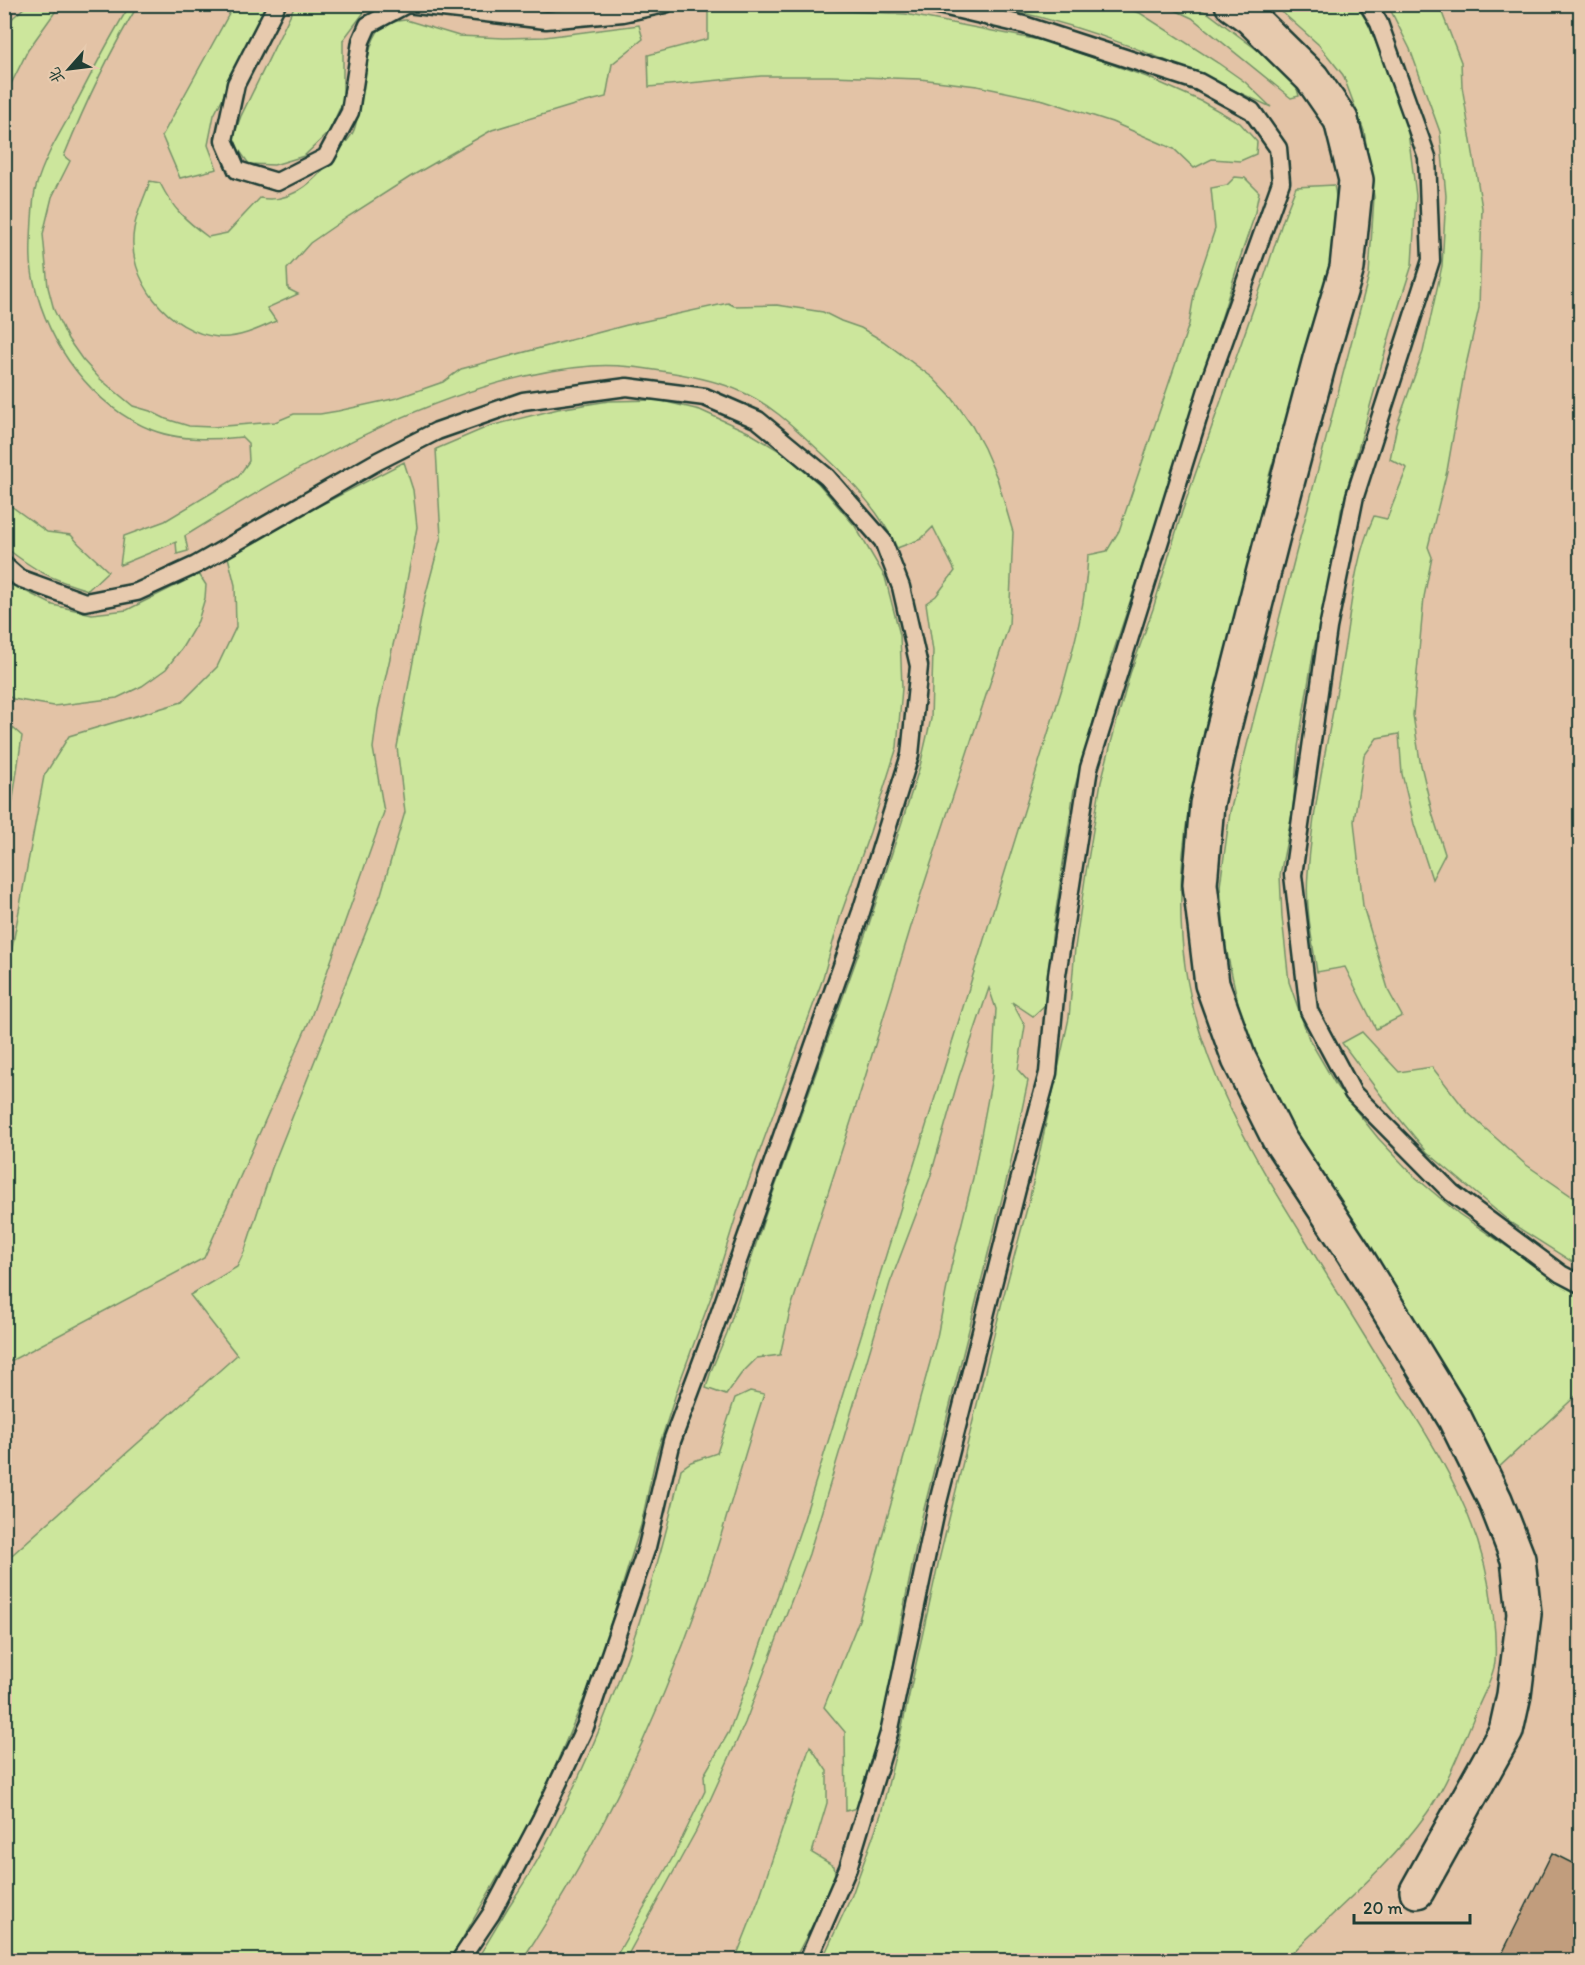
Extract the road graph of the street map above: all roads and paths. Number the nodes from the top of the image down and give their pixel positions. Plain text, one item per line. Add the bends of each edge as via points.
1 (277, 4) edge
2 (407, 4) edge
3 (665, 4) edge
4 (934, 4) edge
5 (1232, 4) edge
6 (1368, 4) edge
7 (4, 565) edge
8 (1581, 1284) edge
9 (1417, 1891) dead end
10 (460, 1960) edge
11 (808, 1960) edge

1 - 2 lane via 236,84 224,140 237,170 277,182 326,157 350,112 361,41 368,25
2 - 3 lane via 546,20 623,13
4 - 11 lane via 1024,25 1199,81 1252,111 1278,148 1281,182 1210,380 1089,768 1057,975 1048,1072 937,1506 889,1733 848,1868
5 - 9 street via 1312,78 1341,120 1356,180 1347,268 1272,539 1207,804 1200,884 1212,984 1239,1059 1279,1138 1455,1419 1495,1500 1518,1559 1524,1614 1506,1731
6 - 8 lane via 1379,23 1427,157 1431,260 1355,496 1328,628 1293,875 1309,1011 1353,1093 1443,1185 1561,1275
7 - 10 lane via 19,578 85,602 137,592 196,565 437,431 523,401 627,387 705,397 758,420 827,477 883,541 901,587 919,666 910,755 861,912 672,1441 647,1547 585,1727 542,1819 491,1914

